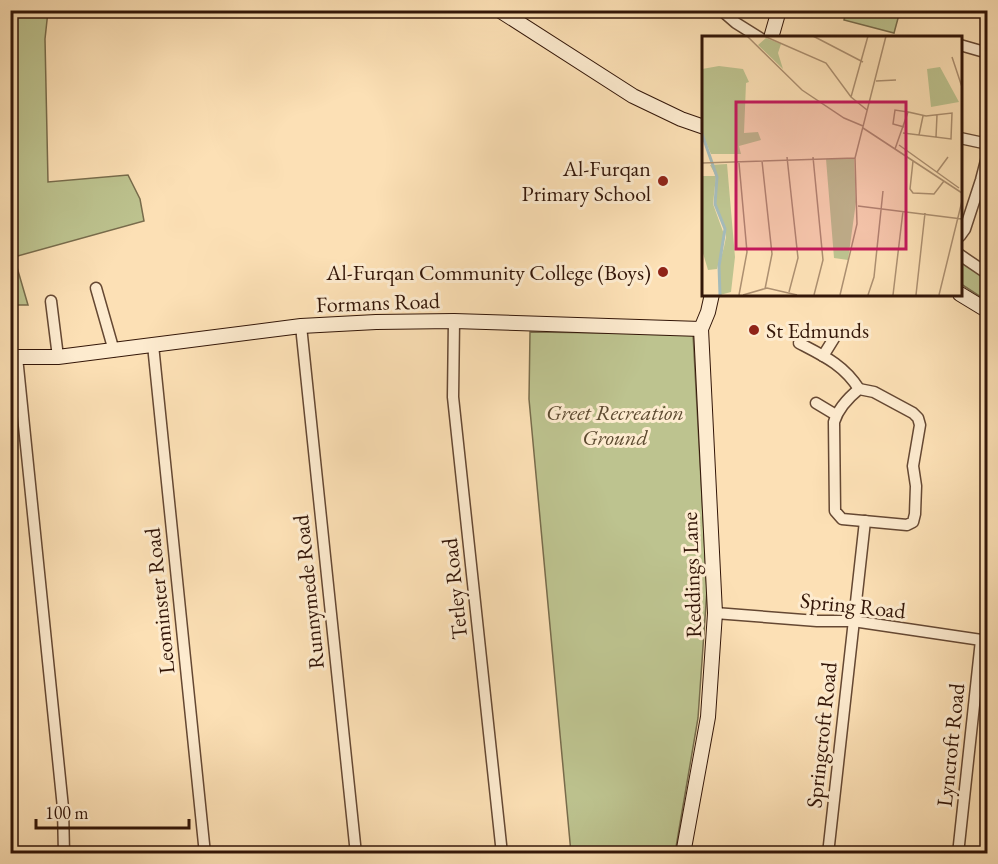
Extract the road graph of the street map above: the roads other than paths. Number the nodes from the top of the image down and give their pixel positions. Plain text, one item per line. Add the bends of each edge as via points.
1 (499, 10) edge
2 (722, 10) edge
3 (779, 10) edge
4 (757, 36) edge
5 (772, 36) edge
6 (962, 46) edge
7 (987, 53) edge
8 (702, 126) edge
9 (962, 138) edge
10 (987, 144) edge
11 (987, 153) edge
12 (984, 181) edge
13 (962, 233) edge
14 (962, 256) edge
15 (987, 274) edge
16 (96, 288) dead end
17 (962, 295) edge
18 (712, 296) edge
19 (51, 301) dead end
20 (987, 311) edge
21 (454, 321) junction
22 (301, 326) junction
23 (701, 329) junction
24 (836, 335) dead end
25 (799, 343) dead end
26 (153, 345) junction
27 (114, 351) junction
28 (823, 356) junction
29 (14, 357) edge
30 (58, 357) junction
31 (859, 389) junction
32 (816, 403) dead end
33 (836, 415) junction
34 (865, 521) junction
35 (715, 613) junction
36 (853, 621) junction
37 (984, 640) edge
38 (64, 854) edge
39 (205, 854) edge
40 (356, 854) edge
41 (502, 854) edge
42 (683, 854) edge
43 (828, 854) edge
44 (958, 854) edge

1 - 8 street via 633,96
2 - 4 street
3 - 5 street
6 - 7 street
9 - 10 street
11 - 12 street
12 - 13 street
14 - 15 street
16 - 27 street
17 - 20 street
18 - 23 street, Reddings Lane
19 - 30 street
21 - 22 street, Formans Road
21 - 23 street, Formans Road
21 - 41 street, Tetley Road via 453,397
22 - 26 street, Formans Road
22 - 40 street, Runnymede Road
23 - 35 street, Reddings Lane
24 - 28 street
25 - 28 street
26 - 27 street, Formans Road
26 - 39 street, Leominster Road
27 - 30 street, Formans Road
28 - 31 street via 850,375
29 - 30 street, Formans Road
29 - 38 street via 63,808
31 - 33 street
31 - 34 street via 874,392 913,412 920,425 914,466 913,522 899,525
32 - 33 street
33 - 34 street via 835,511 842,519
34 - 36 street, Springcroft Road
35 - 36 street, Spring Road
35 - 42 street, Reddings Lane via 708,717
36 - 37 street, Spring Road
36 - 43 street, Springcroft Road
37 - 44 street, Lyncroft Road

